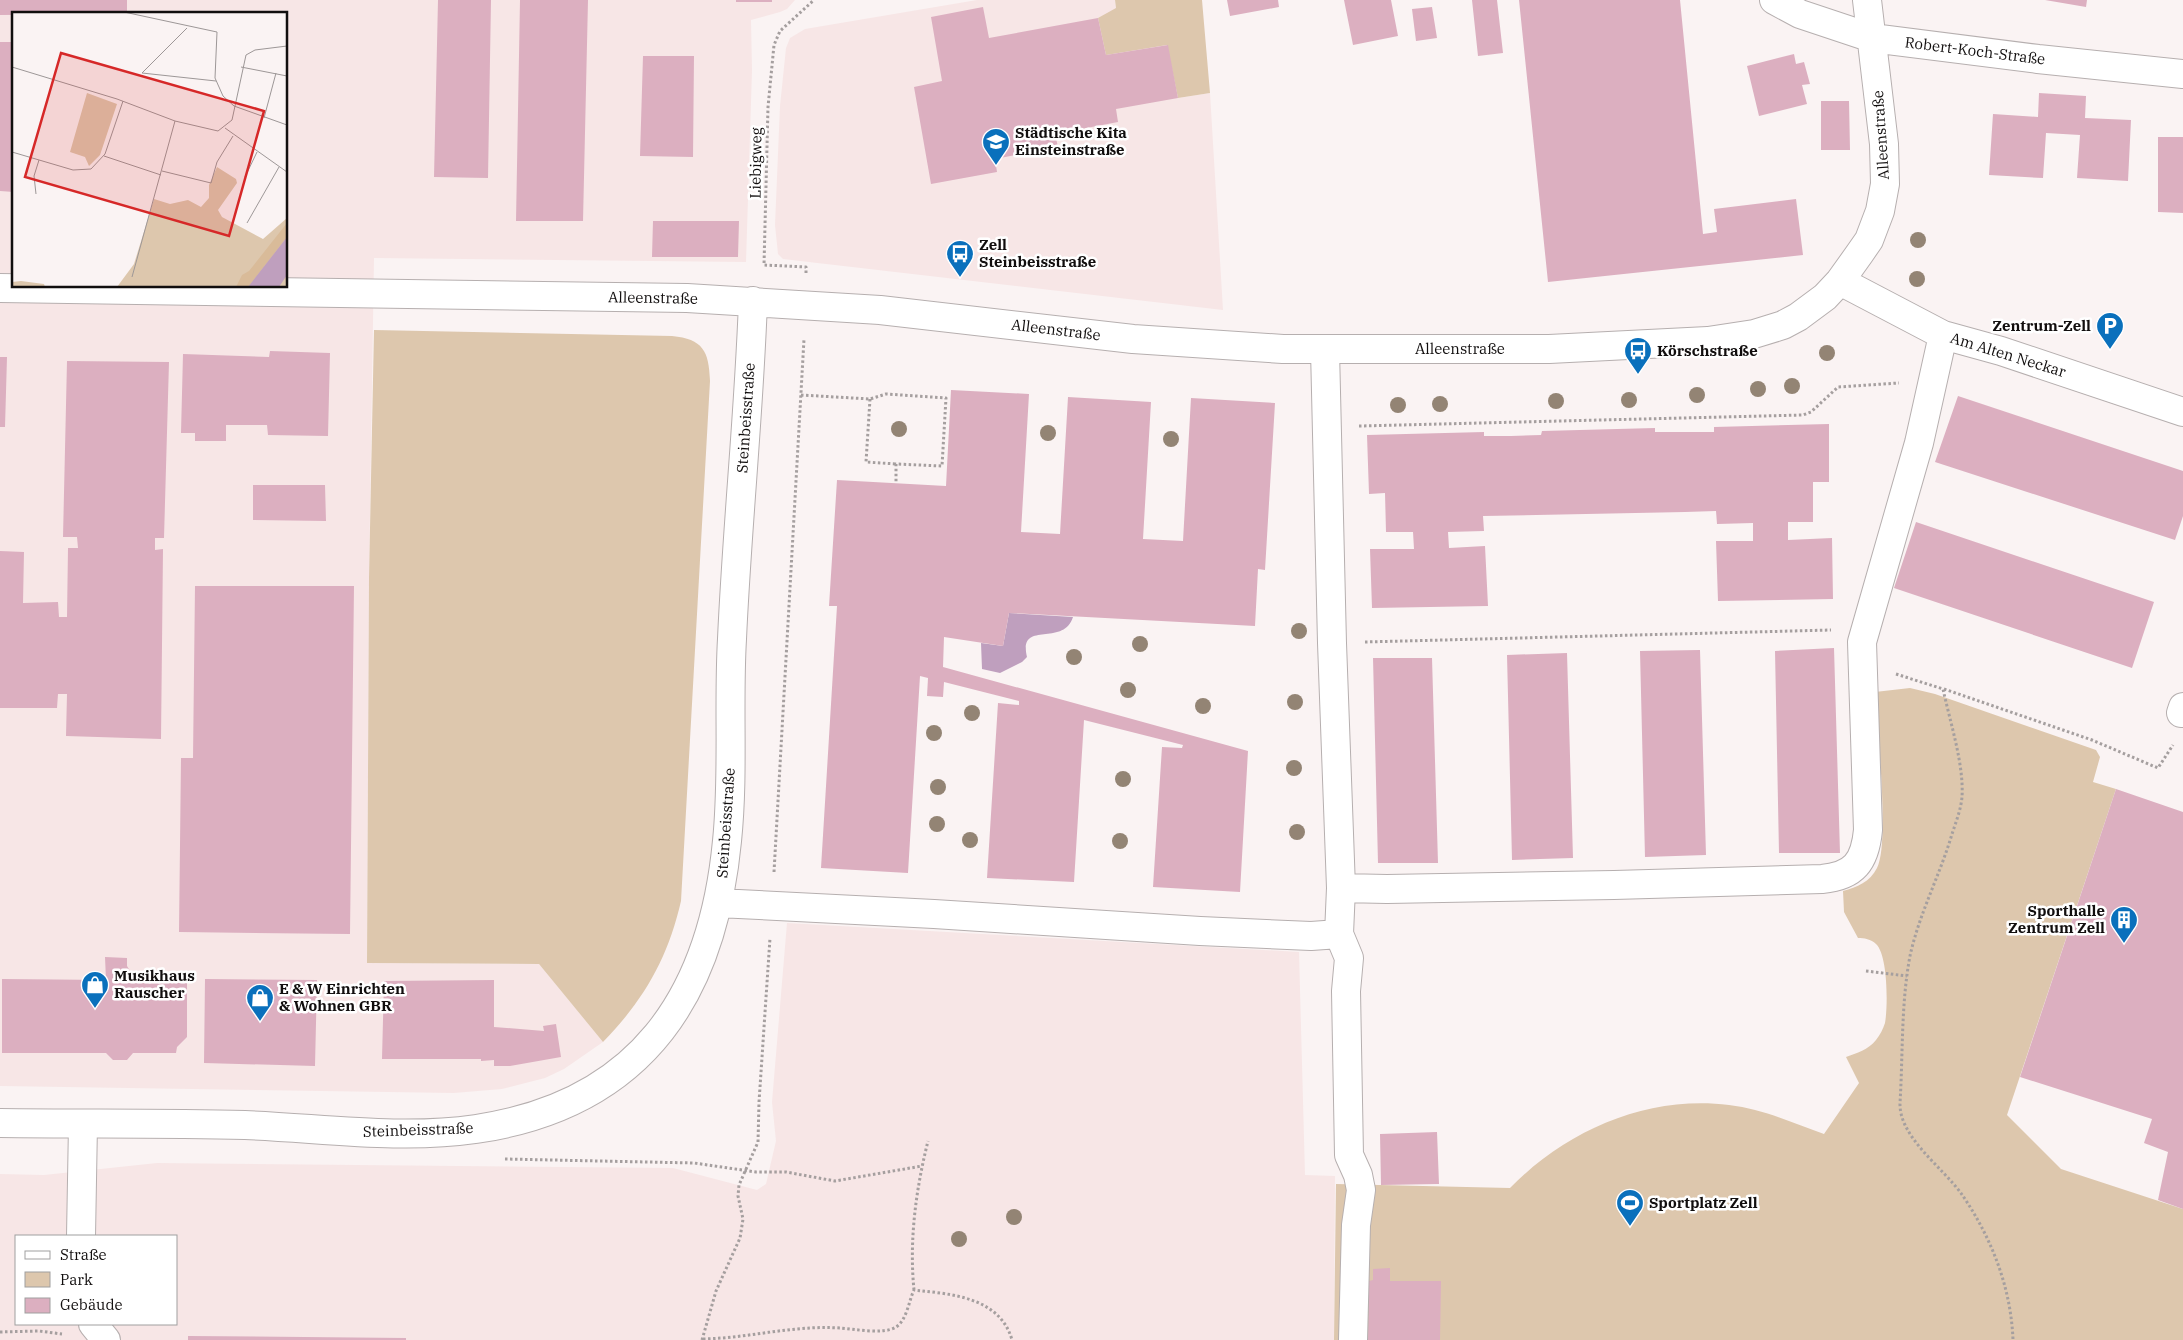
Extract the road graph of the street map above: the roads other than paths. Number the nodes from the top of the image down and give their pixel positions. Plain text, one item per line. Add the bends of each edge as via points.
1 (1774, 0) edge
2 (1867, 0) edge
3 (1872, 38) junction
4 (2183, 74) edge
5 (1840, 281) junction
6 (0, 288) edge
7 (753, 301) junction
8 (1942, 335) junction
9 (1325, 350) junction
10 (2183, 412) edge
11 (1342, 888) junction
12 (718, 903) junction
13 (1339, 934) junction
14 (0, 1123) edge
15 (83, 1124) junction
16 (81, 1235) edge
17 (94, 1325) edge
18 (106, 1340) edge
19 (1353, 1340) edge

1 - 3 street, Robert-Koch-Straße via 1809,18
2 - 3 street
3 - 4 street, Robert-Koch-Straße
3 - 5 street, Alleenstraße via 1884,144 1883,198 1869,240
5 - 8 street, Am Alten Neckar
5 - 9 street, Alleenstraße via 1811,309 1790,321 1724,340 1549,349
6 - 7 street, Alleenstraße
7 - 9 street, Alleenstraße via 889,311 1133,339
7 - 12 street, Steinbeisstraße via 732,642 729,817
8 - 10 street, Am Alten Neckar via 2001,351
8 - 11 street via 1912,466 1864,632 1861,654 1868,830 1864,853 1855,867 1847,873 1822,879 1614,886
9 - 11 street
11 - 13 street
12 - 13 street via 1200,931 1310,936
12 - 15 street, Steinbeisstraße via 687,988 659,1034 627,1067 585,1096 559,1108 484,1128 421,1133 246,1125
13 - 19 street via 1349,958 1346,991 1349,1155 1360,1185
14 - 15 street, Steinbeisstraße
15 - 16 street
17 - 18 street

